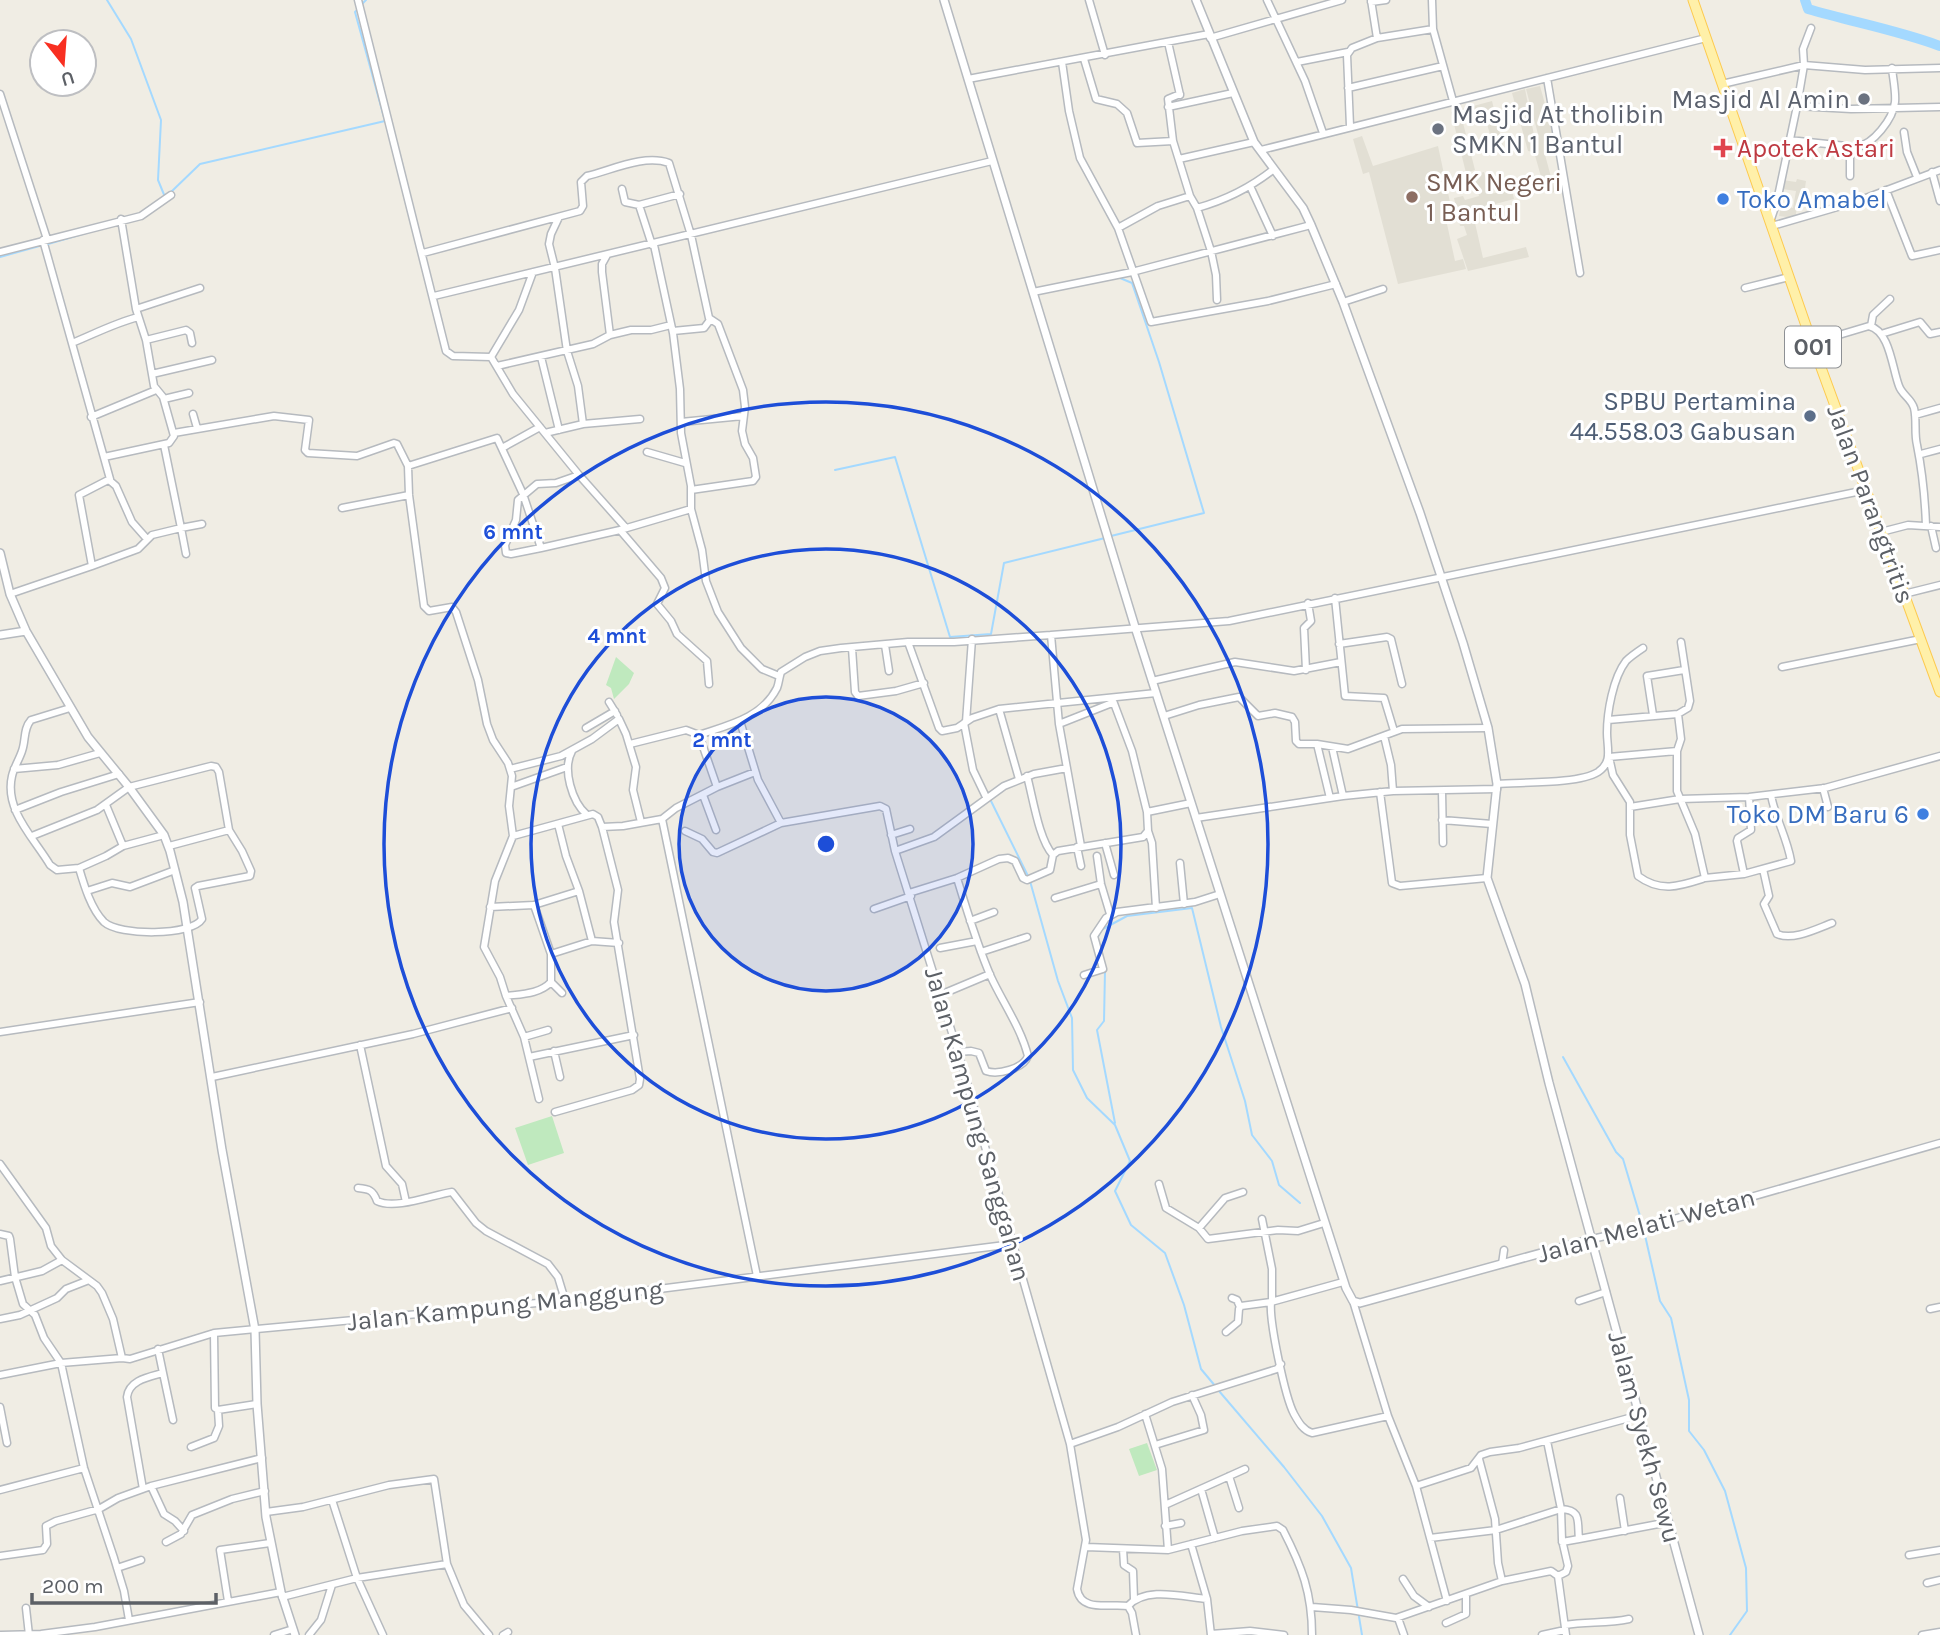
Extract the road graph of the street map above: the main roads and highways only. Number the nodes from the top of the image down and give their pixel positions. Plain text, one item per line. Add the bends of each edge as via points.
1 (1693, 0) edge
2 (1935, 666) edge
3 (1940, 691) edge

1 - 2 main road, Jalan Parangtritis / 001 via 1812,343
2 - 3 main road, Jalan Parangtritis / 001

